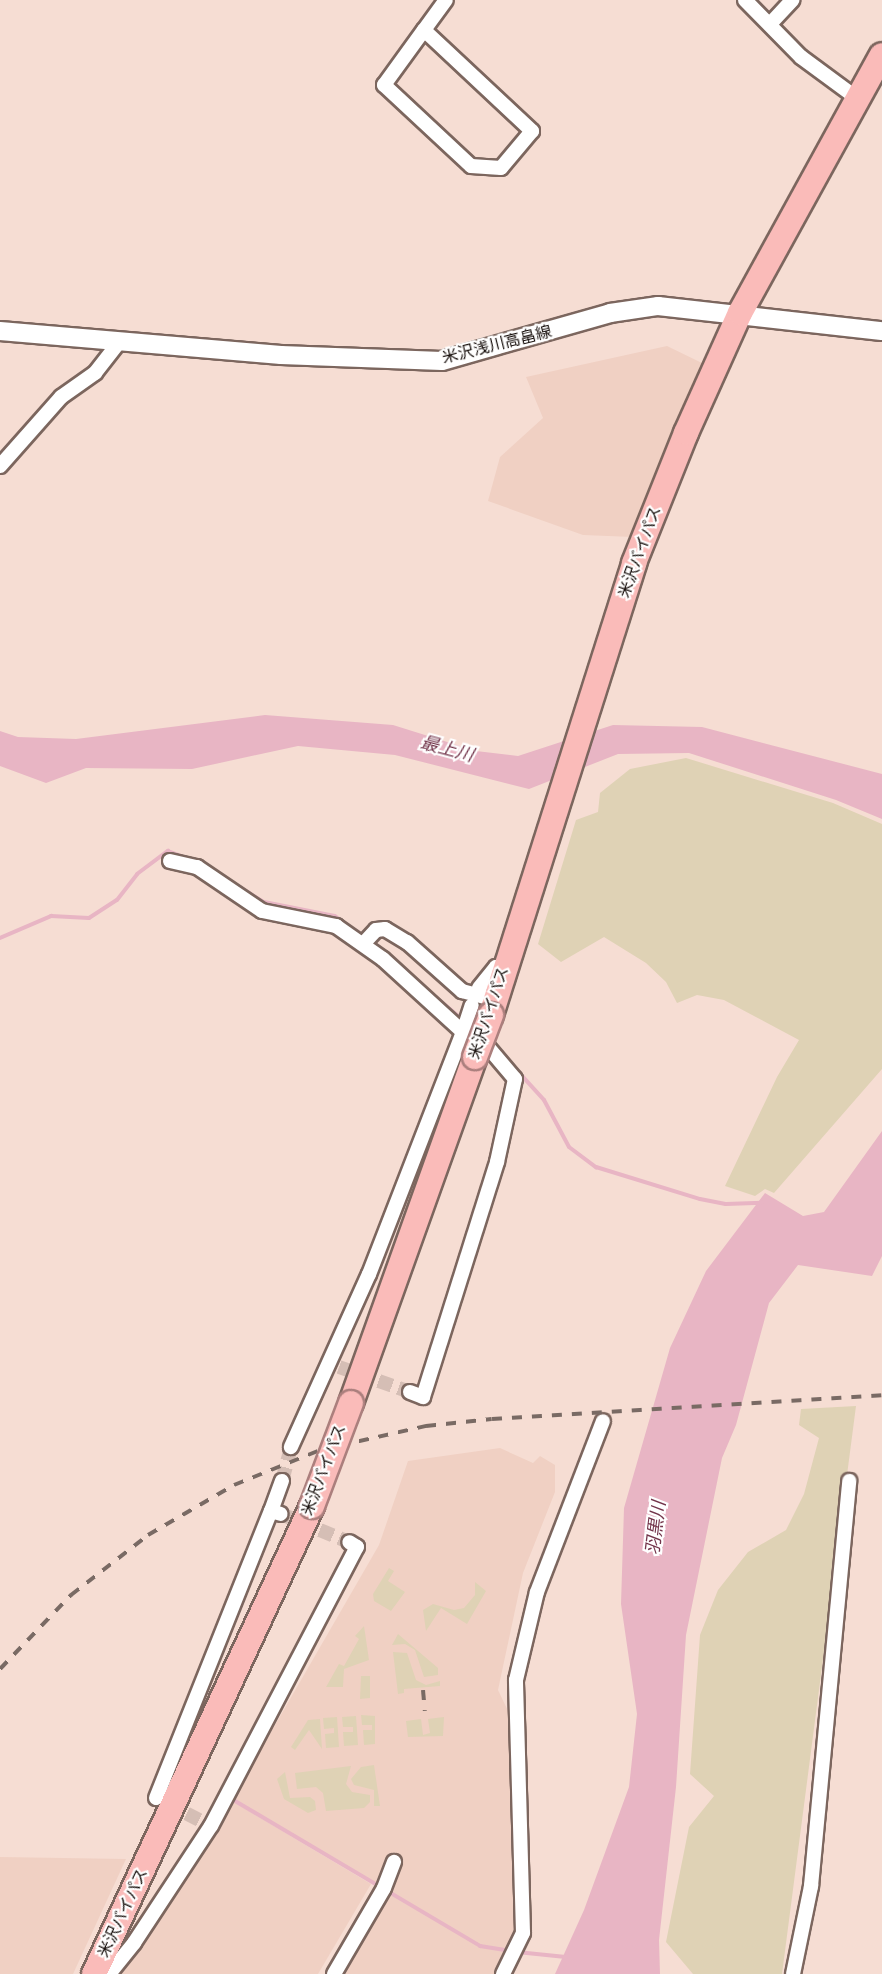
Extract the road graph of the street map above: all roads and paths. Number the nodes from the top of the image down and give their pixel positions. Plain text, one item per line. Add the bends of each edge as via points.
1 (446, 0) edge
2 (745, 0) edge
3 (792, 0) edge
4 (770, 24) junction
5 (424, 30) junction
6 (882, 55) edge
7 (870, 88) edge
8 (740, 313) junction
9 (0, 331) edge
10 (882, 331) edge
11 (118, 342) junction
12 (0, 466) edge
13 (170, 861) dead end
14 (366, 939) junction
15 (481, 1004) junction
16 (473, 1040) junction
17 (410, 1392) dead end
18 (603, 1421) dead end
19 (291, 1447) tunnel mouth
20 (282, 1481) tunnel mouth
21 (849, 1481) dead end
22 (349, 1542) dead end
23 (156, 1798) dead end
24 (394, 1862) dead end
25 (95, 1974) edge
26 (109, 1974) edge
27 (334, 1974) edge
28 (503, 1974) edge
29 (793, 1974) edge

1 - 5 street
2 - 4 street
3 - 4 street
4 - 7 street via 801,57
5 - 5 street via 384,85 471,166 501,168 532,131
6 - 7 highway, 米沢バイパス
7 - 8 highway, 米沢バイパス
8 - 10 main road, 米沢浅川高畠線
8 - 11 main road, 米沢浅川高畠線 via 673,306 626,310 442,361 281,355
8 - 15 highway, 米沢バイパス via 634,563 506,963
9 - 11 main road, 米沢浅川高畠線
11 - 12 street via 95,373 61,397
13 - 14 street via 197,867 262,911 328,923
14 - 15 street via 385,929 407,942 462,992
14 - 16 street
15 - 16 highway, 米沢バイパス, bridge
15 - 16 street
16 - 17 street via 515,1079 497,1162 423,1397
16 - 19 street via 335,1366
16 - 25 highway, 米沢バイパス, bridge via 351,1403 312,1506
18 - 28 street via 537,1592 516,1680 523,1933
20 - 23 street via 276,1512
21 - 29 street via 811,1886
22 - 26 street via 357,1547 211,1826
24 - 27 street via 382,1891

